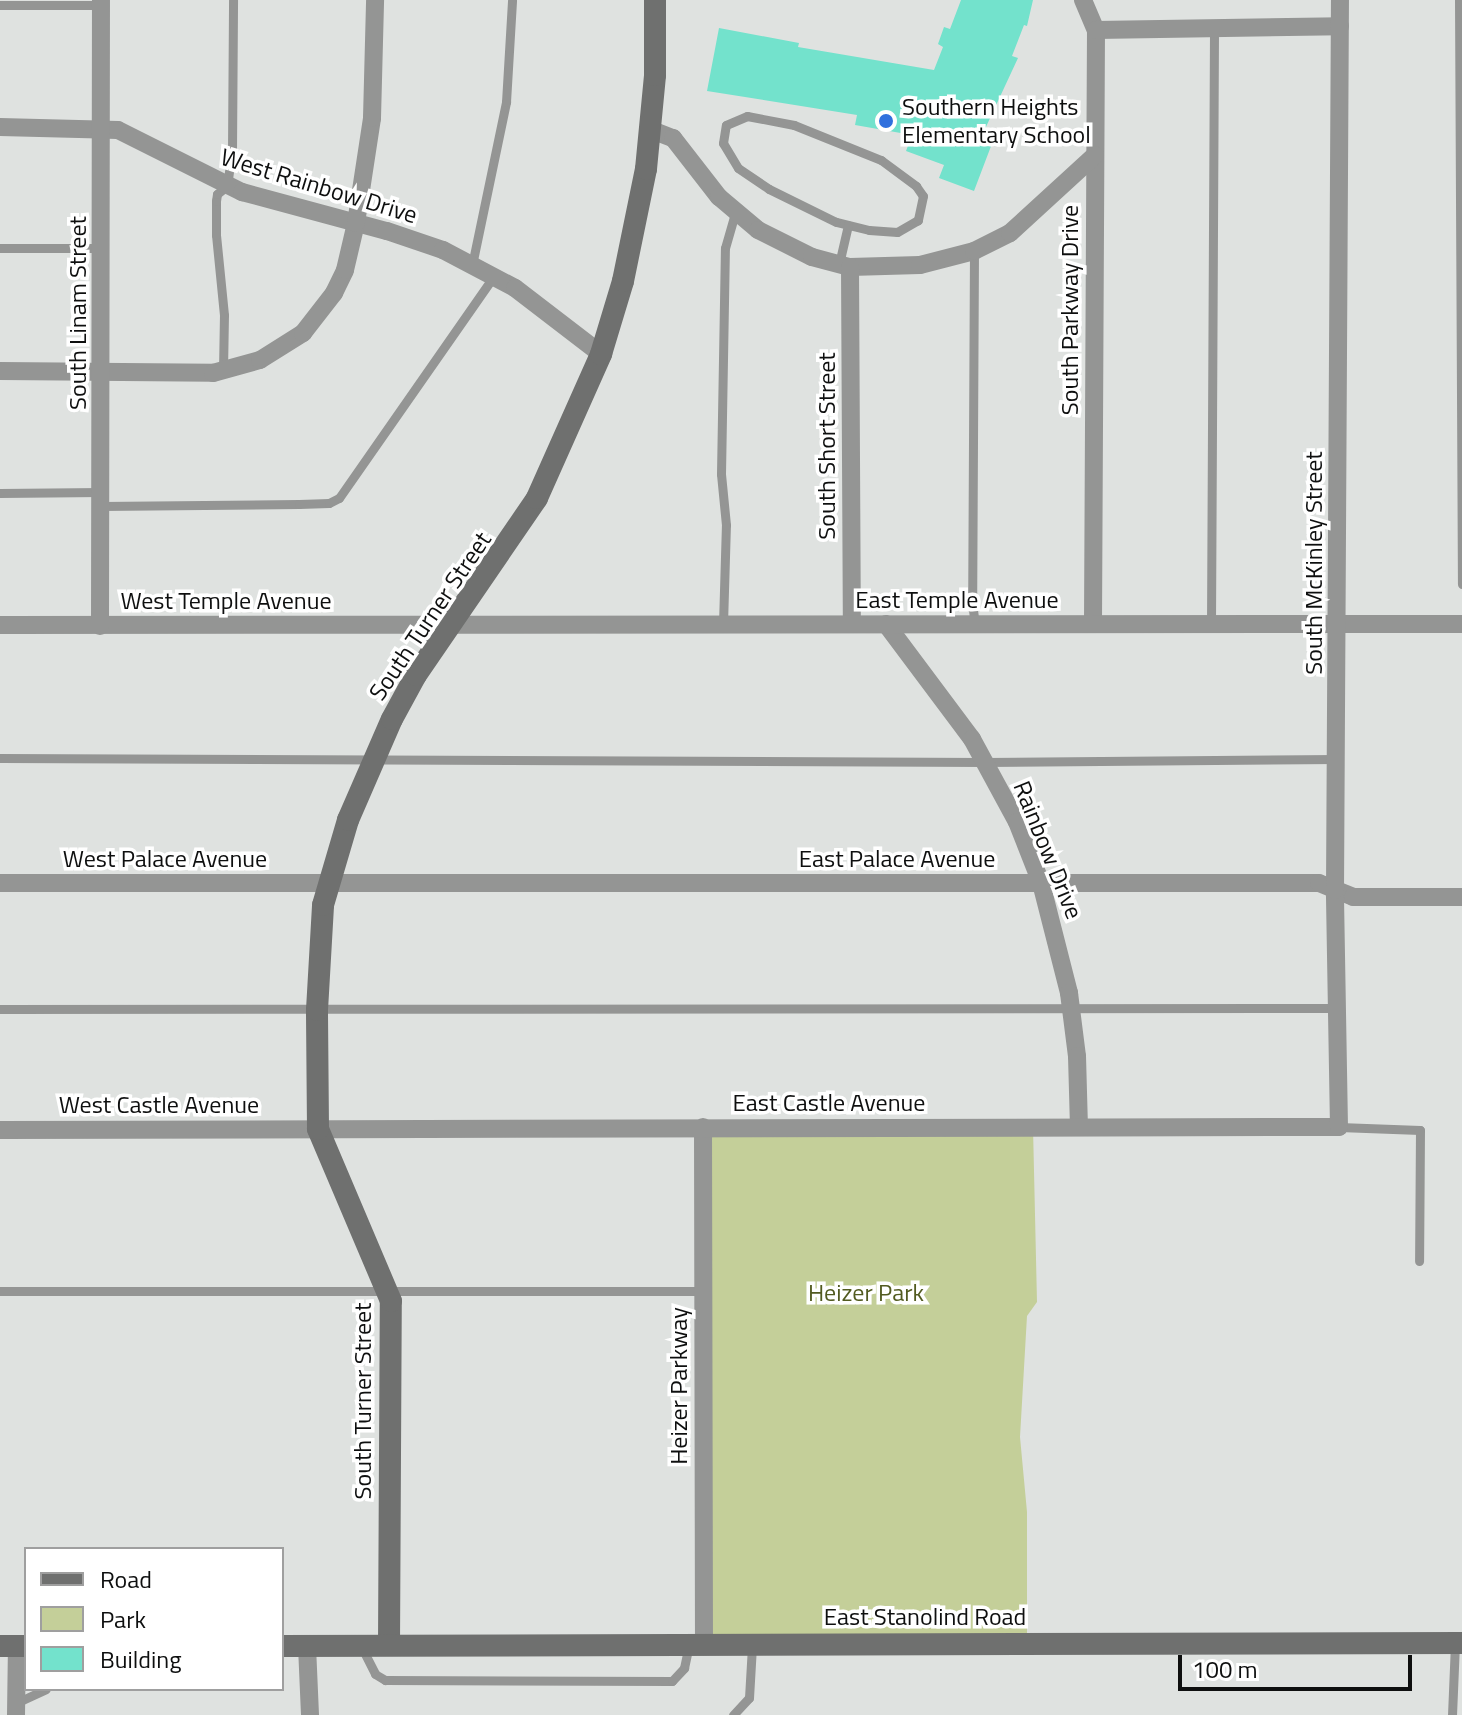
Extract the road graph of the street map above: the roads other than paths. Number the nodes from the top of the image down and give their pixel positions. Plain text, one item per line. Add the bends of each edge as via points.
1 (233, 0) edge
2 (375, 0) edge
3 (512, 0) edge
4 (655, 0) edge
5 (1083, 0) edge
6 (1340, 0) edge
7 (1459, 0) edge
8 (100, 2) edge
9 (0, 5) edge
10 (1340, 26) junction
11 (1214, 28) junction
12 (1096, 30) junction
13 (0, 127) edge
14 (101, 128) junction
15 (649, 129) junction
16 (1095, 155) junction
17 (227, 186) junction
18 (735, 213) junction
19 (356, 223) junction
20 (848, 225) junction
21 (0, 248) edge
22 (102, 248) junction
23 (974, 251) junction
24 (472, 265) junction
25 (845, 266) junction
26 (494, 276) junction
27 (601, 354) junction
28 (0, 371) edge
29 (223, 371) junction
30 (103, 372) junction
31 (0, 493) edge
32 (101, 499) junction
33 (1462, 584) edge
34 (723, 624) junction
35 (852, 624) junction
36 (886, 624) junction
37 (975, 624) junction
38 (1093, 624) junction
39 (1339, 624) junction
40 (1462, 624) edge
41 (0, 625) edge
42 (453, 625) junction
43 (1211, 625) junction
44 (100, 626) junction
45 (0, 758) edge
46 (372, 759) junction
47 (1337, 759) junction
48 (985, 762) junction
49 (0, 883) edge
50 (330, 883) junction
51 (1041, 883) junction
52 (1335, 890) junction
53 (1462, 897) edge
54 (1337, 1008) junction
55 (0, 1009) edge
56 (317, 1010) junction
57 (1072, 1010) junction
58 (703, 1127) junction
59 (1079, 1127) junction
60 (1339, 1127) junction
61 (318, 1129) junction
62 (0, 1130) edge
63 (1419, 1261) dead end
64 (0, 1291) edge
65 (703, 1291) junction
66 (388, 1292) junction
67 (752, 1643) junction
68 (1458, 1643) edge
69 (361, 1645) junction
70 (389, 1645) junction
71 (696, 1645) junction
72 (14, 1646) edge
73 (284, 1646) edge
74 (307, 1646) junction
75 (43, 1691) edge
76 (16, 1709) edge
77 (310, 1715) edge
78 (733, 1715) edge
79 (1452, 1715) edge

1 - 17 lane
2 - 19 street via 372,118
3 - 24 lane via 506,102
4 - 15 main road, South Turner Street
5 - 12 street, South Parkway Drive
6 - 10 street, South McKinley Street
7 - 33 lane
8 - 9 lane
8 - 14 street, South Linam Street
10 - 11 street
10 - 39 street, South McKinley Street
11 - 12 street
11 - 43 lane
12 - 16 street, South Parkway Drive
13 - 14 street, West Rainbow Drive
14 - 17 street, West Rainbow Drive via 118,130
14 - 22 street, South Linam Street
15 - 18 street via 673,138
15 - 27 main road, South Turner Street via 636,225
16 - 23 street via 1010,233
16 - 38 street, South Parkway Drive
17 - 19 street, West Rainbow Drive
17 - 29 lane via 217,194 216,224
18 - 25 street via 787,246
18 - 34 lane via 725,248
19 - 24 street, West Rainbow Drive via 443,250
19 - 29 street via 345,270 321,313 283,348
20 - 20 lane via 888,232 908,228 918,220 923,196 881,160 833,138 769,118 747,116 726,125 723,143 738,168 782,196
20 - 25 lane
21 - 22 lane
22 - 30 street, South Linam Street
23 - 25 street via 920,265
23 - 37 lane
24 - 26 street, West Rainbow Drive
25 - 35 street, South Short Street
26 - 27 street, West Rainbow Drive
26 - 32 lane via 339,498 299,504
27 - 42 main road, South Turner Street via 537,498
28 - 30 street
29 - 30 street
30 - 32 street, South Linam Street
31 - 32 lane
32 - 44 street, South Linam Street
34 - 35 street, East Temple Avenue
34 - 42 street, East Temple Avenue
35 - 36 street, East Temple Avenue
36 - 37 street, East Temple Avenue
36 - 48 street, Rainbow Drive
37 - 38 street, East Temple Avenue
38 - 43 street, East Temple Avenue
39 - 40 street, East Temple Avenue
39 - 43 street, East Temple Avenue
39 - 47 street, South McKinley Street
41 - 44 street, West Temple Avenue
42 - 44 street, West Temple Avenue
42 - 46 main road, South Turner Street via 416,675
45 - 46 lane
46 - 48 lane
46 - 50 main road, South Turner Street
47 - 48 lane
47 - 52 street, South McKinley Street
48 - 51 street, Rainbow Drive
49 - 50 street, West Palace Avenue
50 - 51 street, East Palace Avenue
50 - 56 main road, South Turner Street via 320,933
51 - 52 street, East Palace Avenue via 1319,883
51 - 57 street, Rainbow Drive
52 - 53 street, East Palace Avenue via 1353,897
52 - 54 street, South McKinley Street
54 - 57 lane
54 - 60 street, South McKinley Street
55 - 56 lane
56 - 57 lane
56 - 61 main road, South Turner Street
57 - 59 street, Rainbow Drive
58 - 59 street, East Castle Avenue
58 - 61 street, East Castle Avenue
58 - 65 street, Heizer Parkway
59 - 60 street, East Castle Avenue
60 - 63 lane via 1420,1130
61 - 62 street, West Castle Avenue
61 - 66 main road, South Turner Street
64 - 66 lane
65 - 66 lane
65 - 71 street, Heizer Parkway
66 - 70 main road, South Turner Street
67 - 68 main road, East Stanolind Road
67 - 71 main road, East Stanolind Road
67 - 78 lane via 749,1698
68 - 79 lane
69 - 70 main road, East Stanolind Road
69 - 71 lane via 375,1674 385,1680 672,1681
69 - 74 main road, East Stanolind Road
70 - 71 main road, East Stanolind Road
72 - 76 street
73 - 74 main road, East Stanolind Road
74 - 77 street
75 - 76 lane

